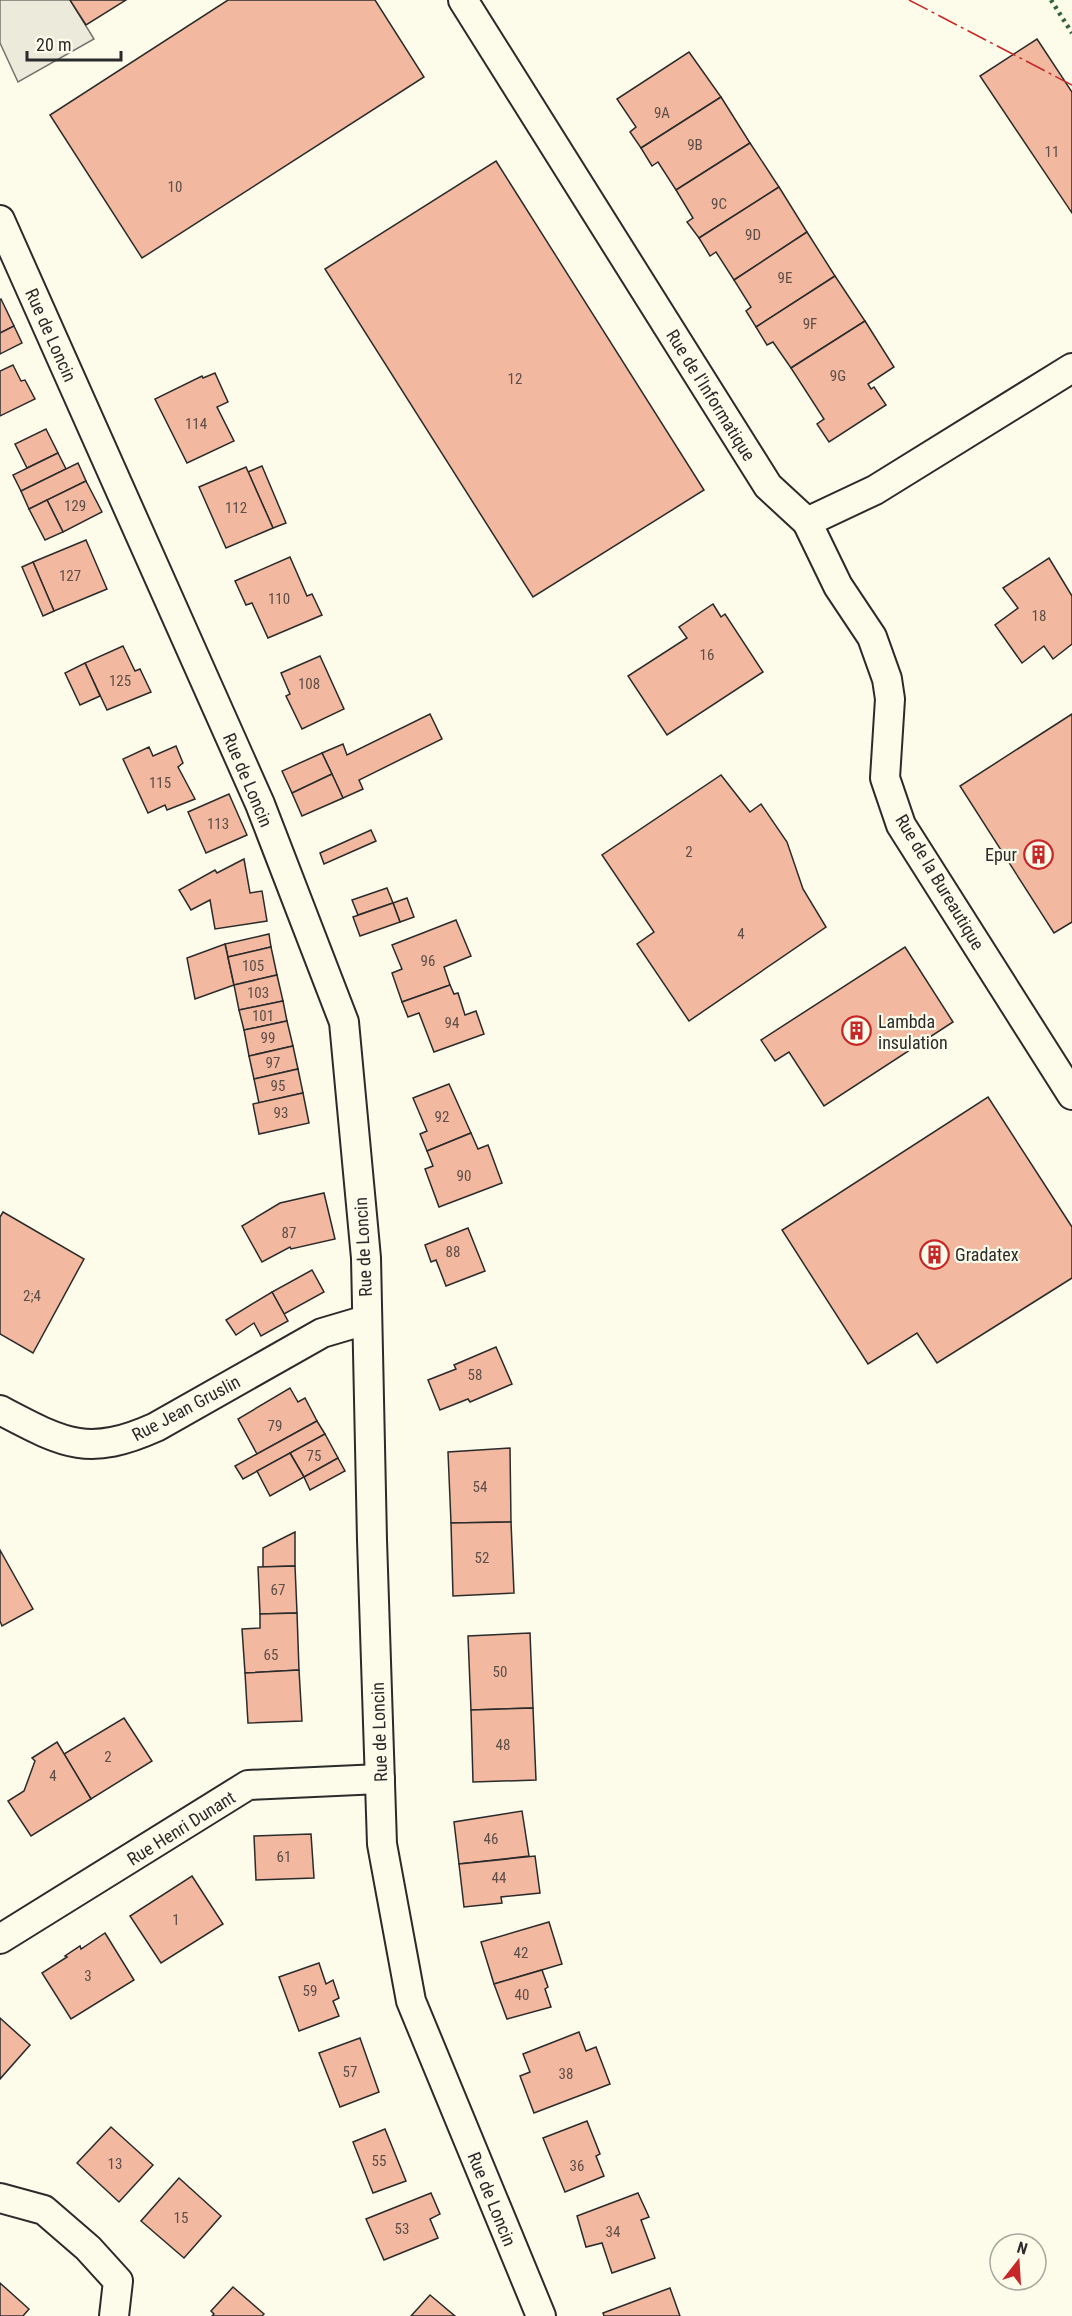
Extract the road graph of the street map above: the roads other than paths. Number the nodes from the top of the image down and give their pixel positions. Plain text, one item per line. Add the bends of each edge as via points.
1 (463, 0) edge
2 (0, 220) edge
3 (1072, 368) edge
4 (807, 522) junction
5 (1072, 1095) edge
6 (366, 1320) junction
7 (0, 1410) edge
8 (380, 1779) junction
9 (0, 1939) edge
10 (0, 2198) edge
11 (114, 2316) edge
12 (541, 2316) edge

1 - 4 street, Rue de l'Informatique via 768,486
2 - 6 street, Rue de Loncin via 260,804 344,1022 366,1258
3 - 4 street via 875,490
4 - 5 street, Rue de la Bureautique via 838,586 872,637 887,679 890,699 885,778 902,825
6 - 7 street, Rue Jean Gruslin via 322,1334 129,1439 97,1445 68,1443
6 - 8 street, Rue de Loncin
8 - 9 street, Rue Henri Dunant via 248,1785
8 - 12 street, Rue de Loncin via 382,1844 411,2001
10 - 11 street via 44,2210 88,2248 118,2282

